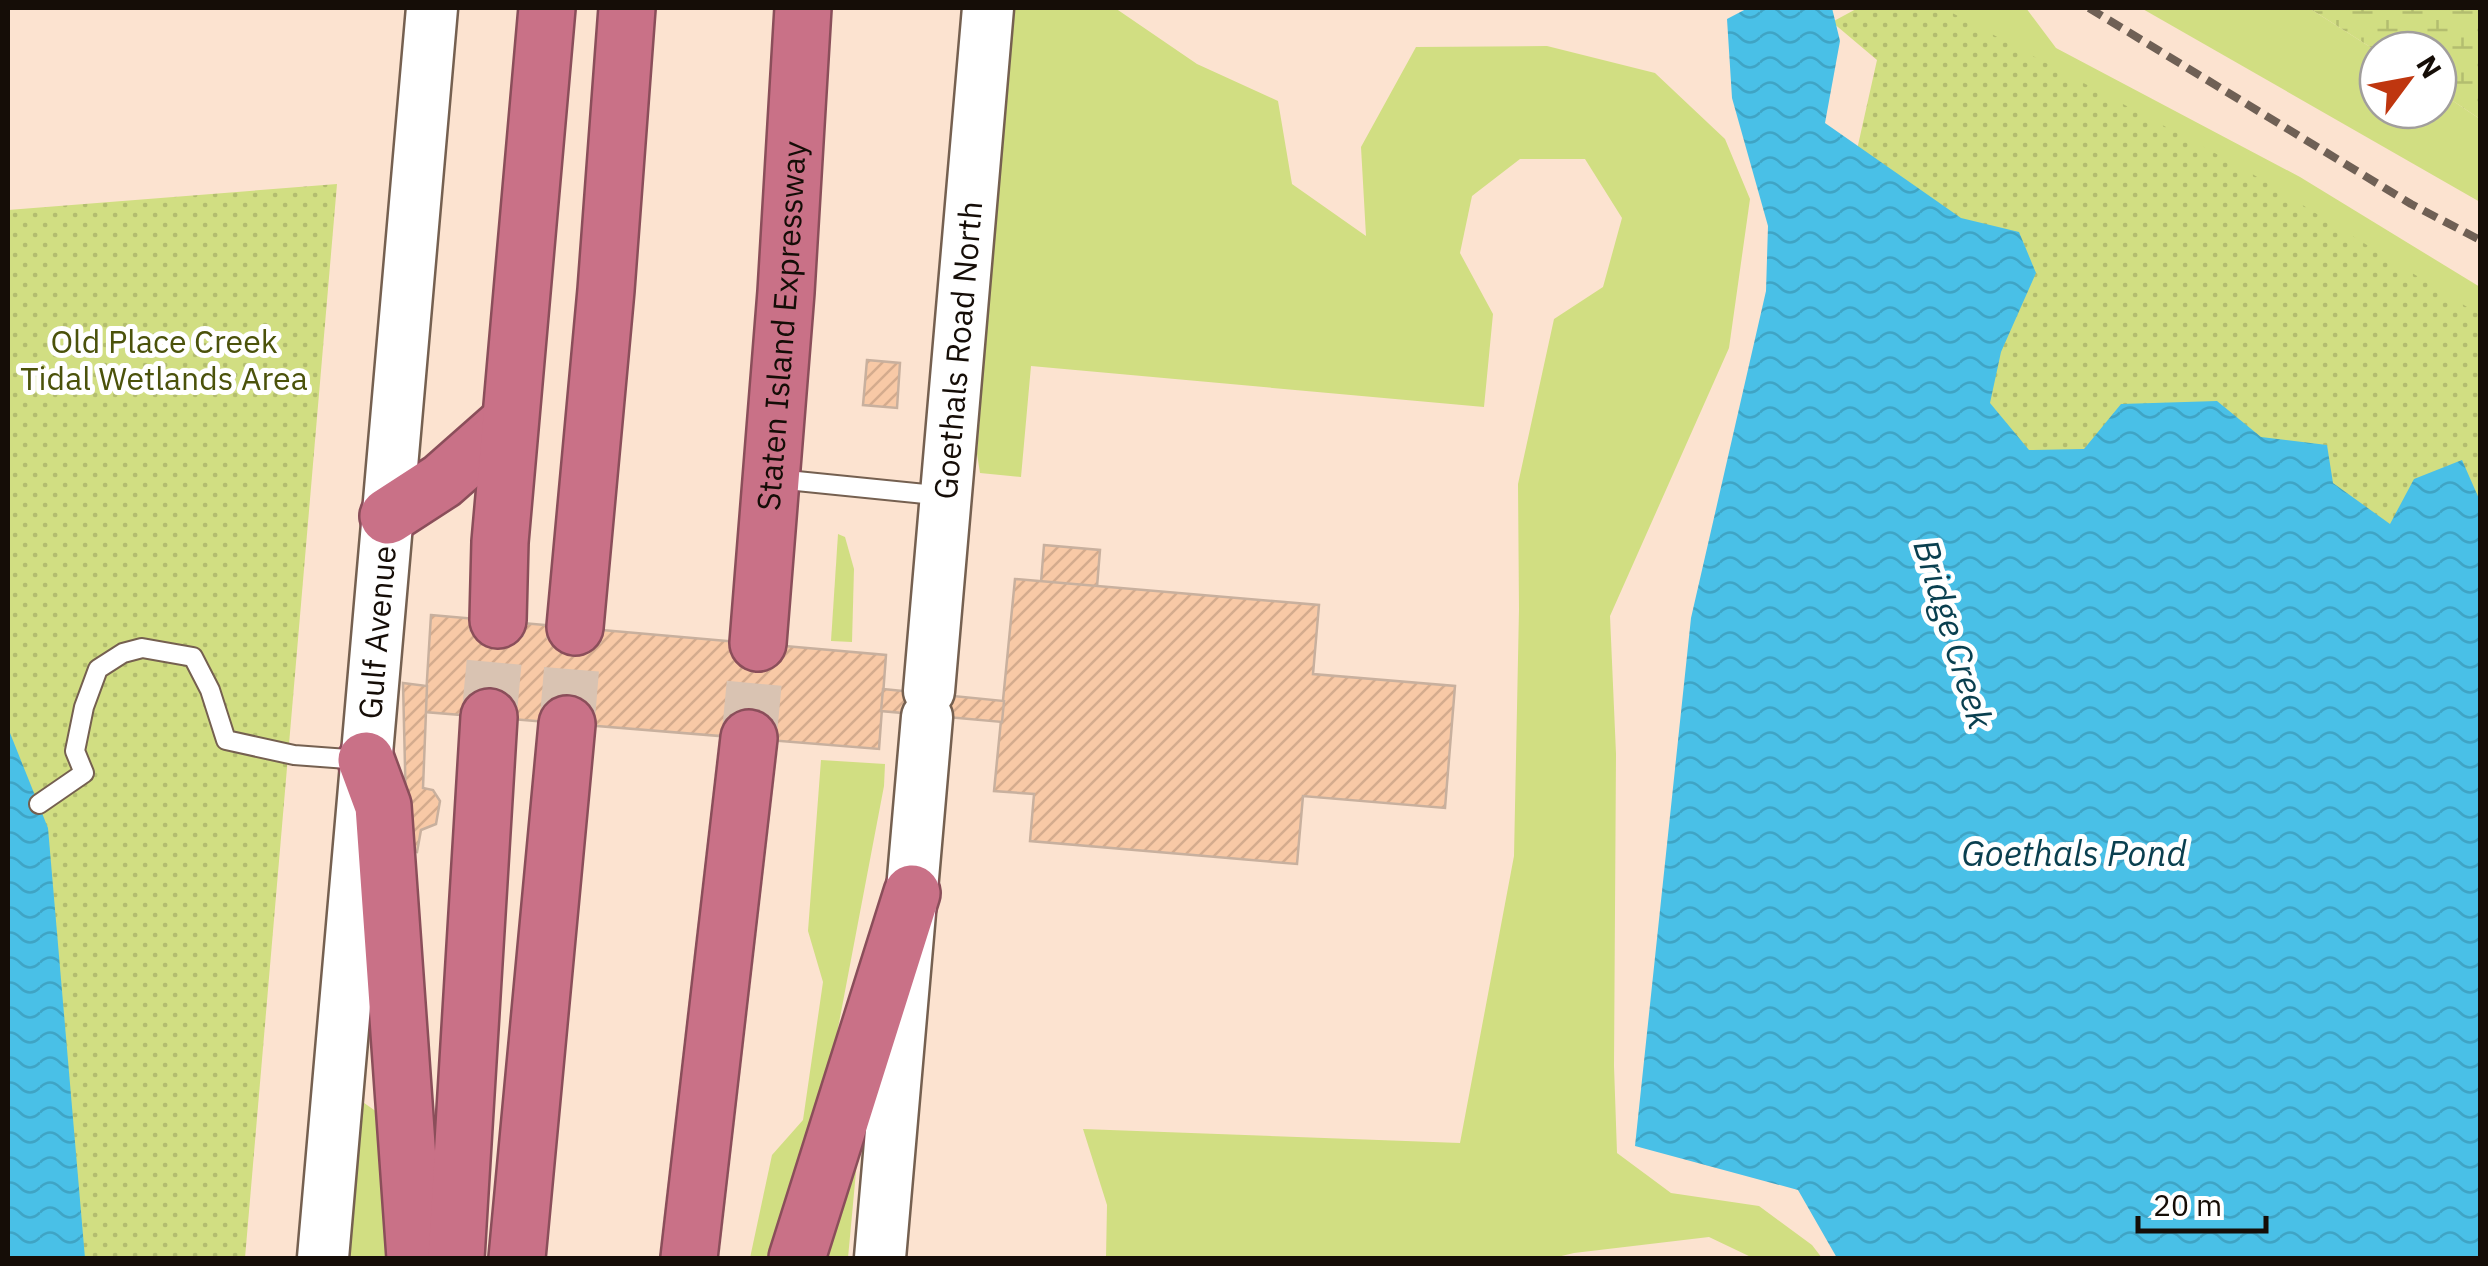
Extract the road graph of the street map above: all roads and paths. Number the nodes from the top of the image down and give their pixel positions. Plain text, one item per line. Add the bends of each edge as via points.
1 (432, 8) edge
2 (547, 8) edge
3 (627, 8) edge
4 (803, 8) edge
5 (988, 8) edge
6 (510, 421) junction
7 (771, 478) junction
8 (945, 496) junction
9 (388, 516) junction
10 (498, 620) tunnel mouth
11 (576, 628) tunnel mouth
12 (758, 643) tunnel mouth
13 (489, 717) tunnel mouth
14 (567, 724) tunnel mouth
15 (749, 738) tunnel mouth
16 (366, 760) junction
17 (38, 804) dead end
18 (912, 893) junction
19 (323, 1258) edge
20 (415, 1258) edge
21 (456, 1258) edge
22 (517, 1258) edge
23 (689, 1258) edge
24 (797, 1258) edge
25 (880, 1258) edge

1 - 9 street, Gulf Avenue
2 - 6 highway
3 - 11 highway
4 - 7 highway, Staten Island Expressway
5 - 8 street, Goethals Road North
6 - 9 highway via 442,481
6 - 10 highway
7 - 8 lane
7 - 12 highway, Staten Island Expressway
8 - 18 street, Goethals Road North
9 - 16 street, Gulf Avenue
13 - 21 highway
14 - 22 highway
15 - 23 highway
16 - 17 lane via 294,755 226,740 193,657 142,648 98,669 76,751 84,773
16 - 19 street, Gulf Avenue
16 - 20 highway via 384,806
18 - 24 highway
18 - 25 street, Goethals Road North

